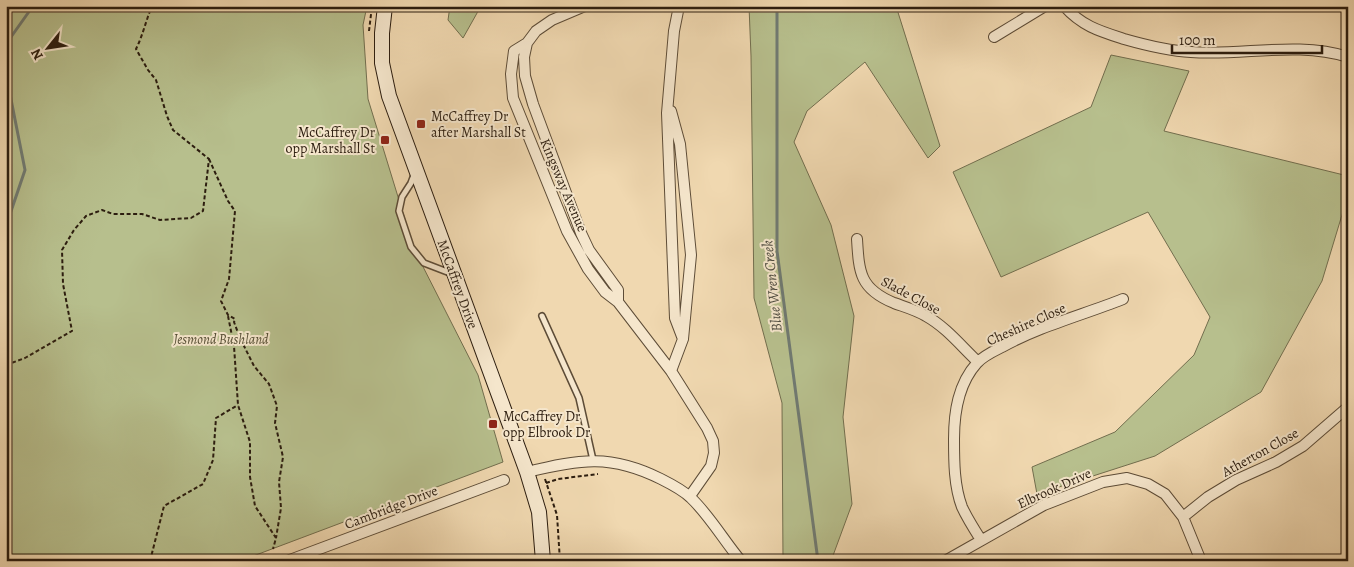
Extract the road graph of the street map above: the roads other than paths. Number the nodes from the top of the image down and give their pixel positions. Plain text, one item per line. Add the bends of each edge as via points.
1 (384, 6) edge
2 (585, 6) edge
3 (679, 6) edge
4 (1046, 6) edge
5 (1064, 6) edge
6 (994, 37) dead end
7 (526, 43) junction
8 (1348, 57) edge
9 (668, 93) junction
10 (416, 168) junction
11 (857, 239) dead end
12 (455, 276) junction
13 (1123, 299) dead end
14 (618, 302) junction
15 (542, 316) dead end
16 (683, 339) junction
17 (978, 362) junction
18 (671, 371) junction
19 (1348, 407) edge
20 (593, 460) junction
21 (527, 472) junction
22 (504, 480) dead end
23 (690, 496) junction
24 (1183, 517) junction
25 (981, 540) junction
26 (1199, 560) edge
27 (287, 561) edge
28 (543, 561) edge
29 (741, 561) edge
30 (946, 561) edge

1 - 10 main road, McCaffrey Drive via 382,63 389,96
2 - 7 street, Kingsway Avenue via 552,20
3 - 9 street
4 - 6 street
5 - 8 street via 1095,30 1165,49 1192,52 1309,50
7 - 14 street, Kingsway Avenue via 525,76 534,104 589,250 618,290
7 - 14 street, Kingsway Avenue via 514,51 511,74 513,98 567,231 588,270 605,292
9 - 16 street via 675,318
9 - 16 street via 680,144 691,254
10 - 12 main road, McCaffrey Drive
10 - 12 lane via 399,211 411,247 424,263
11 - 17 street, Slade Close via 860,271 870,289 927,316
12 - 21 main road, McCaffrey Drive
13 - 17 street, Cheshire Close via 1010,342
14 - 18 street, Kingsway Avenue
15 - 20 lane via 579,398
16 - 18 street
17 - 25 street, Cheshire Close via 963,385 954,416 954,457 962,504
18 - 23 street, Kingsway Avenue via 707,428 715,447 711,466
19 - 24 street, Atherton Close via 1303,446 1236,480
20 - 21 street
20 - 23 street via 646,472
21 - 28 main road, McCaffrey Drive via 539,512
22 - 27 street, Cambridge Drive
23 - 29 street
24 - 25 street, Elbrook Drive via 1157,488 1132,480 1115,479 1044,505
24 - 26 street, Elbrook Drive
25 - 30 street, Elbrook Drive

